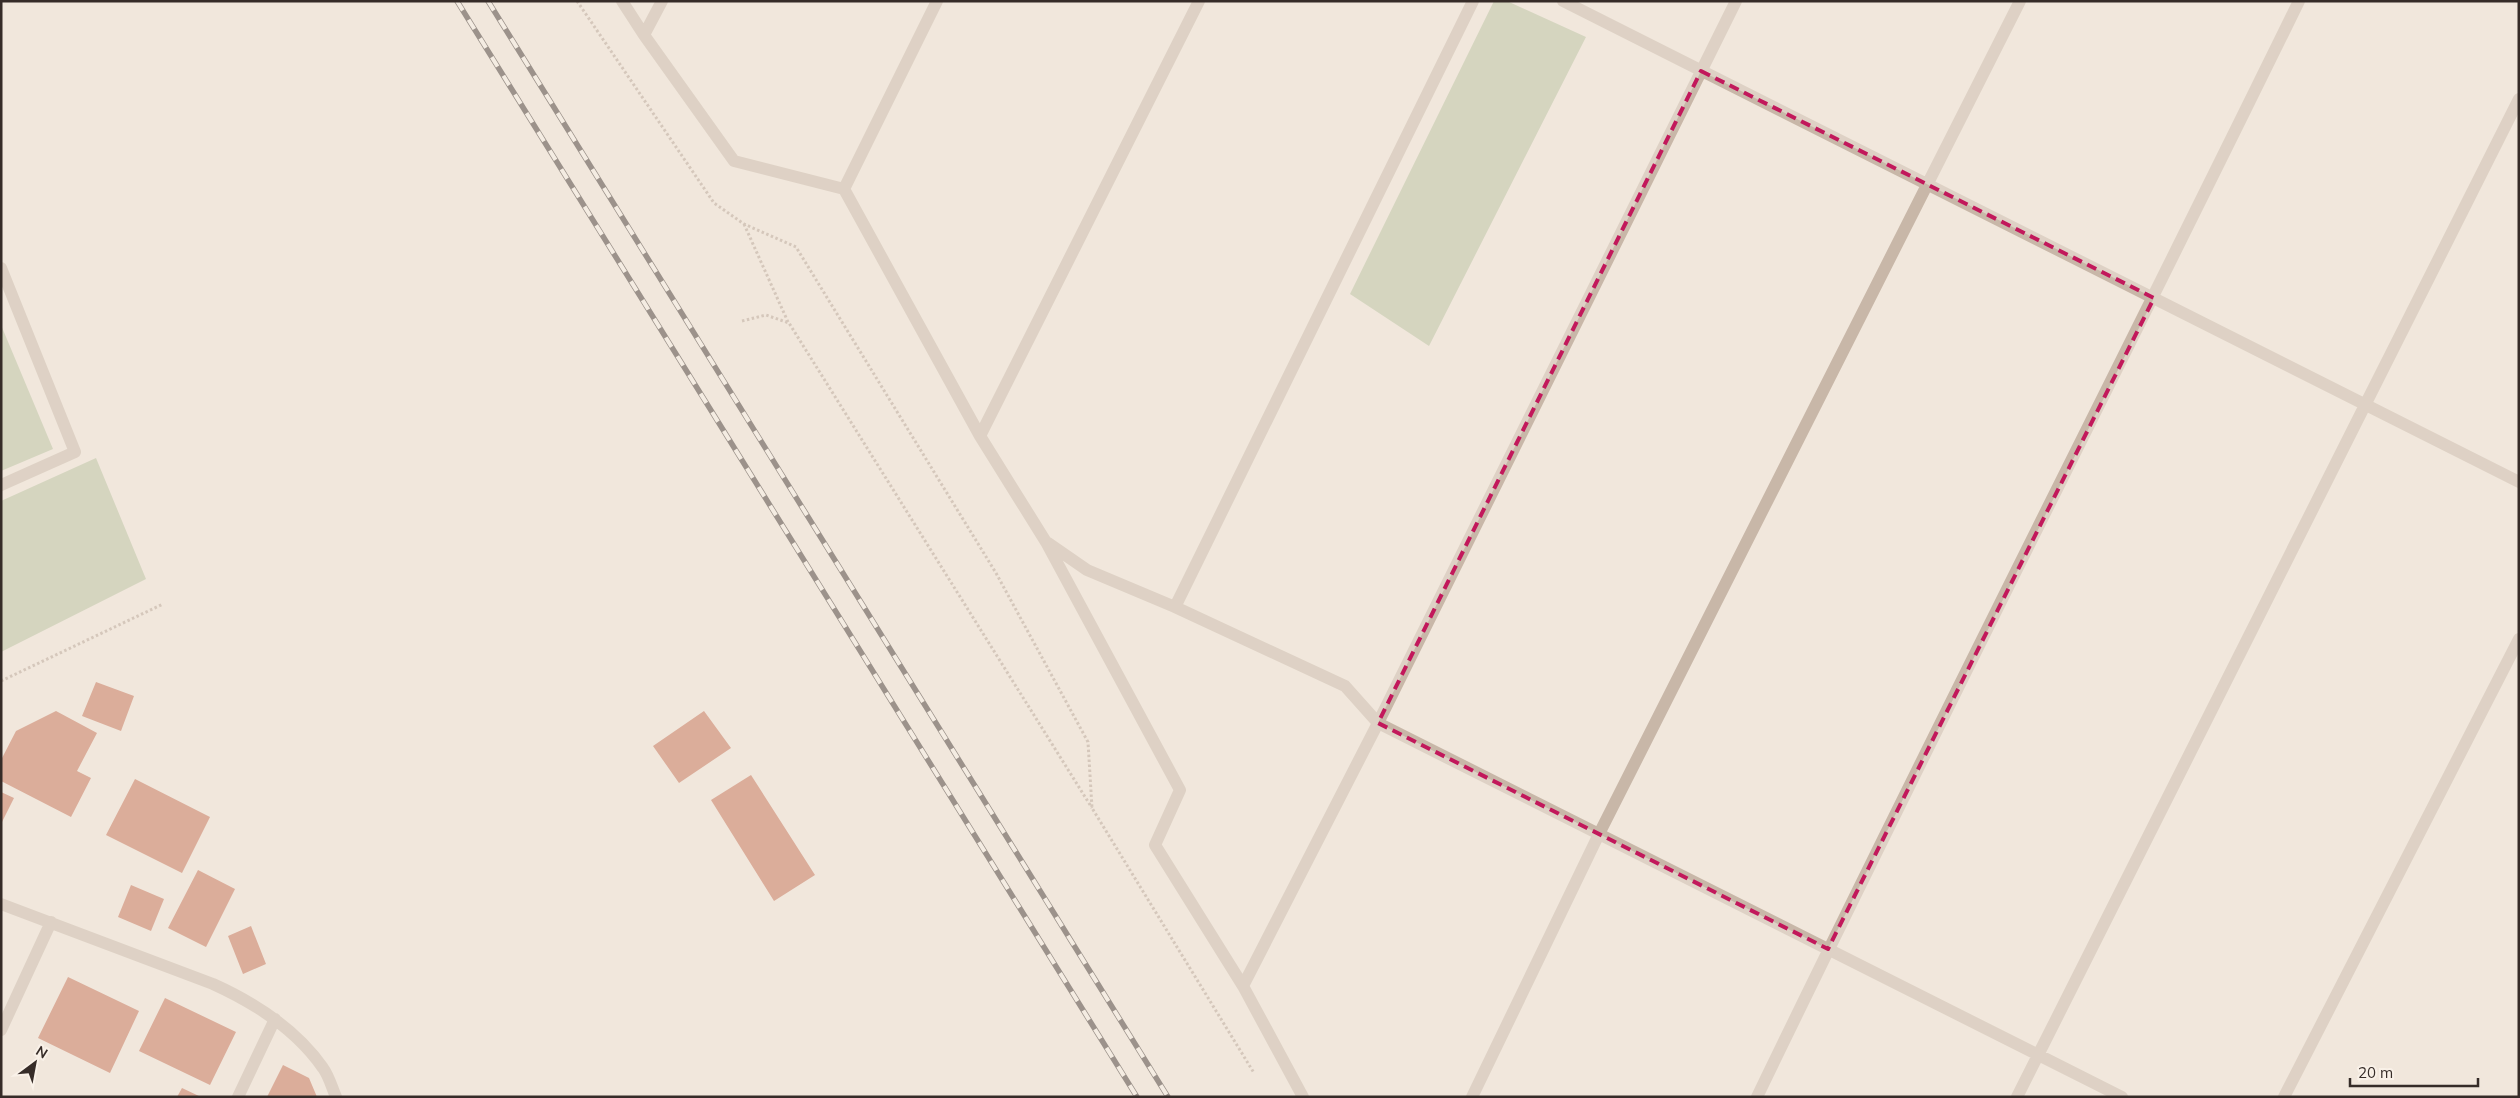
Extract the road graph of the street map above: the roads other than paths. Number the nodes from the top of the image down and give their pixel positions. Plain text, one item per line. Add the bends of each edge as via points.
1 (622, 1) edge
2 (662, 1) edge
3 (937, 1) edge
4 (1199, 1) edge
5 (1474, 1) edge
6 (1563, 1) edge
7 (1736, 1) edge
8 (2020, 1) edge
9 (2299, 1) edge
10 (644, 36) junction
11 (1702, 71) junction
12 (2519, 99) edge
13 (1927, 184) junction
14 (844, 189) junction
15 (1, 268) edge
16 (2154, 298) junction
17 (2366, 405) junction
18 (980, 436) junction
19 (2519, 482) edge
20 (1, 485) edge
21 (1046, 542) junction
22 (1175, 607) junction
23 (2519, 639) edge
24 (1378, 723) junction
25 (1599, 834) junction
26 (1, 904) edge
27 (51, 922) junction
28 (1828, 949) junction
29 (1243, 986) junction
30 (274, 1019) junction
31 (1, 1030) edge
32 (2038, 1054) junction
33 (238, 1097) edge
34 (336, 1097) edge
35 (1303, 1097) edge
36 (1472, 1097) edge
37 (1757, 1097) edge
38 (2017, 1097) edge
39 (2122, 1097) edge
40 (2284, 1097) edge

1 - 10 street
2 - 10 street
3 - 14 street
4 - 18 street
5 - 22 street
6 - 11 street
7 - 11 street
8 - 13 street
9 - 16 street
10 - 14 street via 734,161
11 - 13 street
11 - 24 street
12 - 17 street
13 - 16 street
13 - 25 street
14 - 18 street
15 - 20 street via 75,452
16 - 17 street
16 - 28 street
17 - 19 street
17 - 32 street
18 - 21 street
21 - 22 street via 1087,570
21 - 29 street via 1180,790 1155,845
22 - 24 street via 1345,686
23 - 40 street
24 - 25 street
24 - 29 street
25 - 28 street
25 - 36 street
26 - 27 street
27 - 30 street via 242,997
27 - 31 street
28 - 32 street
28 - 37 street
29 - 35 street
30 - 33 street
30 - 34 street via 300,1040 325,1070
32 - 38 street
32 - 39 street

